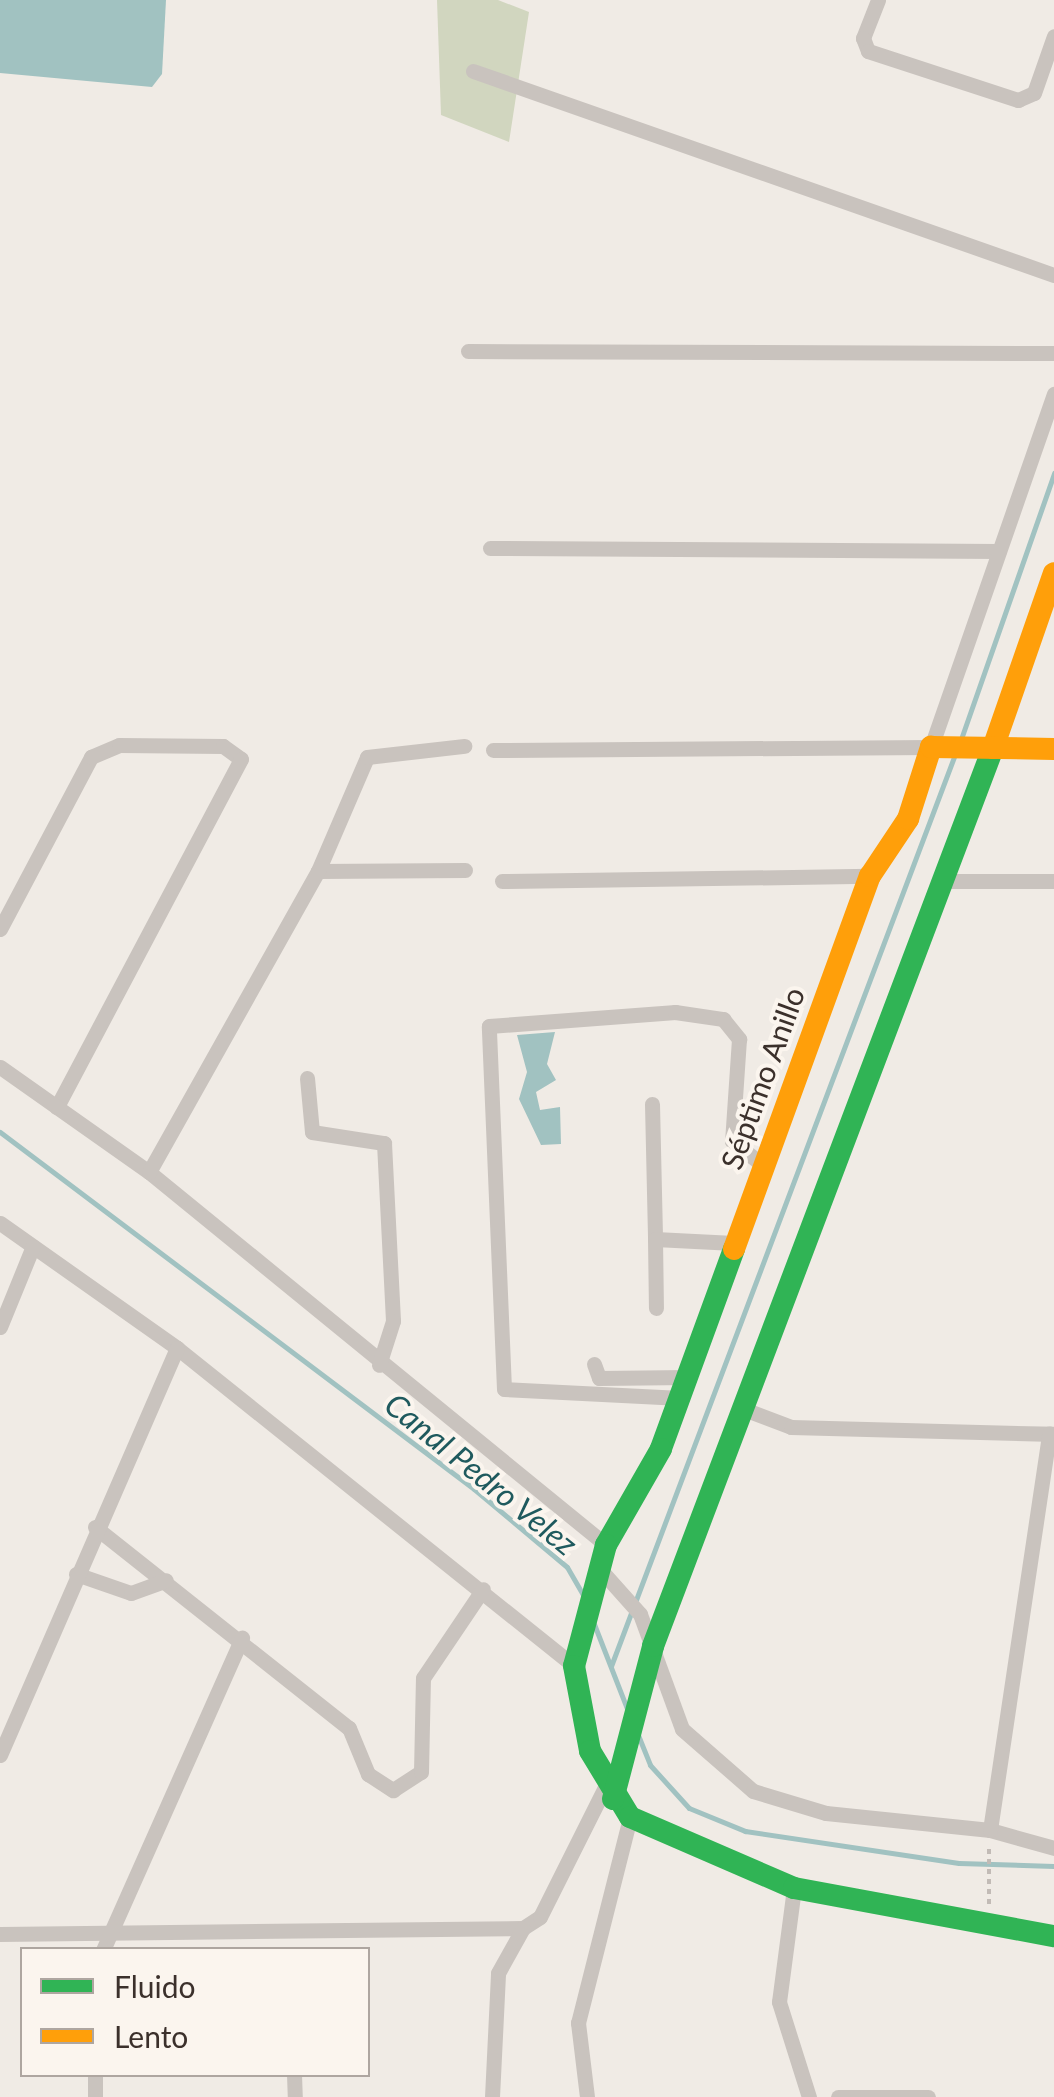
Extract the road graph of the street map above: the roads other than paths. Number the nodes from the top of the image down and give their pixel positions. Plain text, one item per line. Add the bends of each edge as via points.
1 (878, 0) edge
2 (1054, 36) edge
3 (473, 71) dead end
4 (1054, 275) edge
5 (468, 350) dead end
6 (1054, 353) edge
7 (1054, 394) edge
8 (490, 548) dead end
9 (999, 551) junction
10 (1054, 573) edge
11 (464, 746) dead end
12 (952, 748) junction
13 (1054, 749) edge
14 (493, 750) dead end
15 (995, 750) junction
16 (466, 870) dead end
17 (318, 871) junction
18 (870, 876) junction
19 (502, 881) dead end
20 (946, 881) junction
21 (1054, 881) edge
22 (0, 929) edge
23 (0, 1067) edge
24 (307, 1078) dead end
25 (652, 1104) dead end
26 (57, 1107) junction
27 (761, 1164) junction
28 (148, 1172) junction
29 (0, 1223) edge
30 (654, 1239) junction
31 (734, 1243) junction
32 (33, 1246) junction
33 (656, 1308) dead end
34 (0, 1327) edge
35 (177, 1348) junction
36 (594, 1364) dead end
37 (380, 1365) junction
38 (684, 1387) junction
39 (741, 1408) junction
40 (1052, 1433) edge
41 (96, 1528) junction
42 (600, 1562) junction
43 (76, 1574) junction
44 (166, 1580) junction
45 (483, 1589) junction
46 (242, 1638) junction
47 (653, 1646) junction
48 (574, 1666) junction
49 (0, 1755) edge
50 (609, 1793) junction
51 (630, 1817) junction
52 (990, 1830) junction
53 (1054, 1848) edge
54 (794, 1888) junction
55 (523, 1928) junction
56 (291, 1930) junction
57 (0, 1934) edge
58 (111, 1934) junction
59 (1054, 1936) edge
60 (104, 1947) edge
61 (292, 1947) edge
62 (492, 2097) edge
63 (587, 2097) edge
64 (809, 2097) edge
65 (838, 2097) edge
66 (928, 2097) edge

1 - 2 street via 863,38 868,51 1018,100 1034,93
3 - 4 street
5 - 6 street
7 - 9 street, Séptimo Anillo
8 - 9 street
9 - 12 street, Séptimo Anillo
10 - 15 street
11 - 17 street via 369,754
12 - 14 street
12 - 15 street
12 - 18 street, Séptimo Anillo
13 - 15 street
15 - 20 street
16 - 17 street
17 - 28 street
18 - 19 street
18 - 27 street, Séptimo Anillo
20 - 21 street
20 - 39 street
22 - 26 street via 91,757 119,745 171,745 223,746 241,759
23 - 26 street
24 - 37 street via 312,1132 384,1143 393,1322
25 - 30 street
26 - 28 street
27 - 31 street, Séptimo Anillo
27 - 38 street via 732,1141 739,1039 723,1020 675,1012 489,1026 504,1389
28 - 37 street
29 - 32 street
30 - 31 street
30 - 33 street
31 - 38 street, Séptimo Anillo
32 - 34 street
32 - 35 street
35 - 41 street
35 - 45 street
36 - 38 street via 599,1378
37 - 42 street
38 - 42 street, Séptimo Anillo
39 - 40 street via 790,1427
39 - 47 street
40 - 52 street
41 - 43 street
41 - 44 street
42 - 47 street via 640,1614
42 - 48 street, Séptimo Anillo
43 - 44 street via 122,1592
43 - 49 street
44 - 46 street
45 - 46 street via 423,1678 421,1772 393,1790 368,1774 349,1728
45 - 48 street
46 - 58 street
47 - 50 street
47 - 52 street via 682,1728 753,1791 826,1813
48 - 50 street, Séptimo Anillo via 582,1724
50 - 51 street
50 - 55 street via 540,1917
51 - 54 street
51 - 63 street via 578,2023
52 - 53 street
54 - 59 street
54 - 64 street via 779,2002
55 - 56 street
55 - 62 street via 498,1973
56 - 58 street
56 - 61 street
57 - 58 street
58 - 60 street
65 - 66 street

